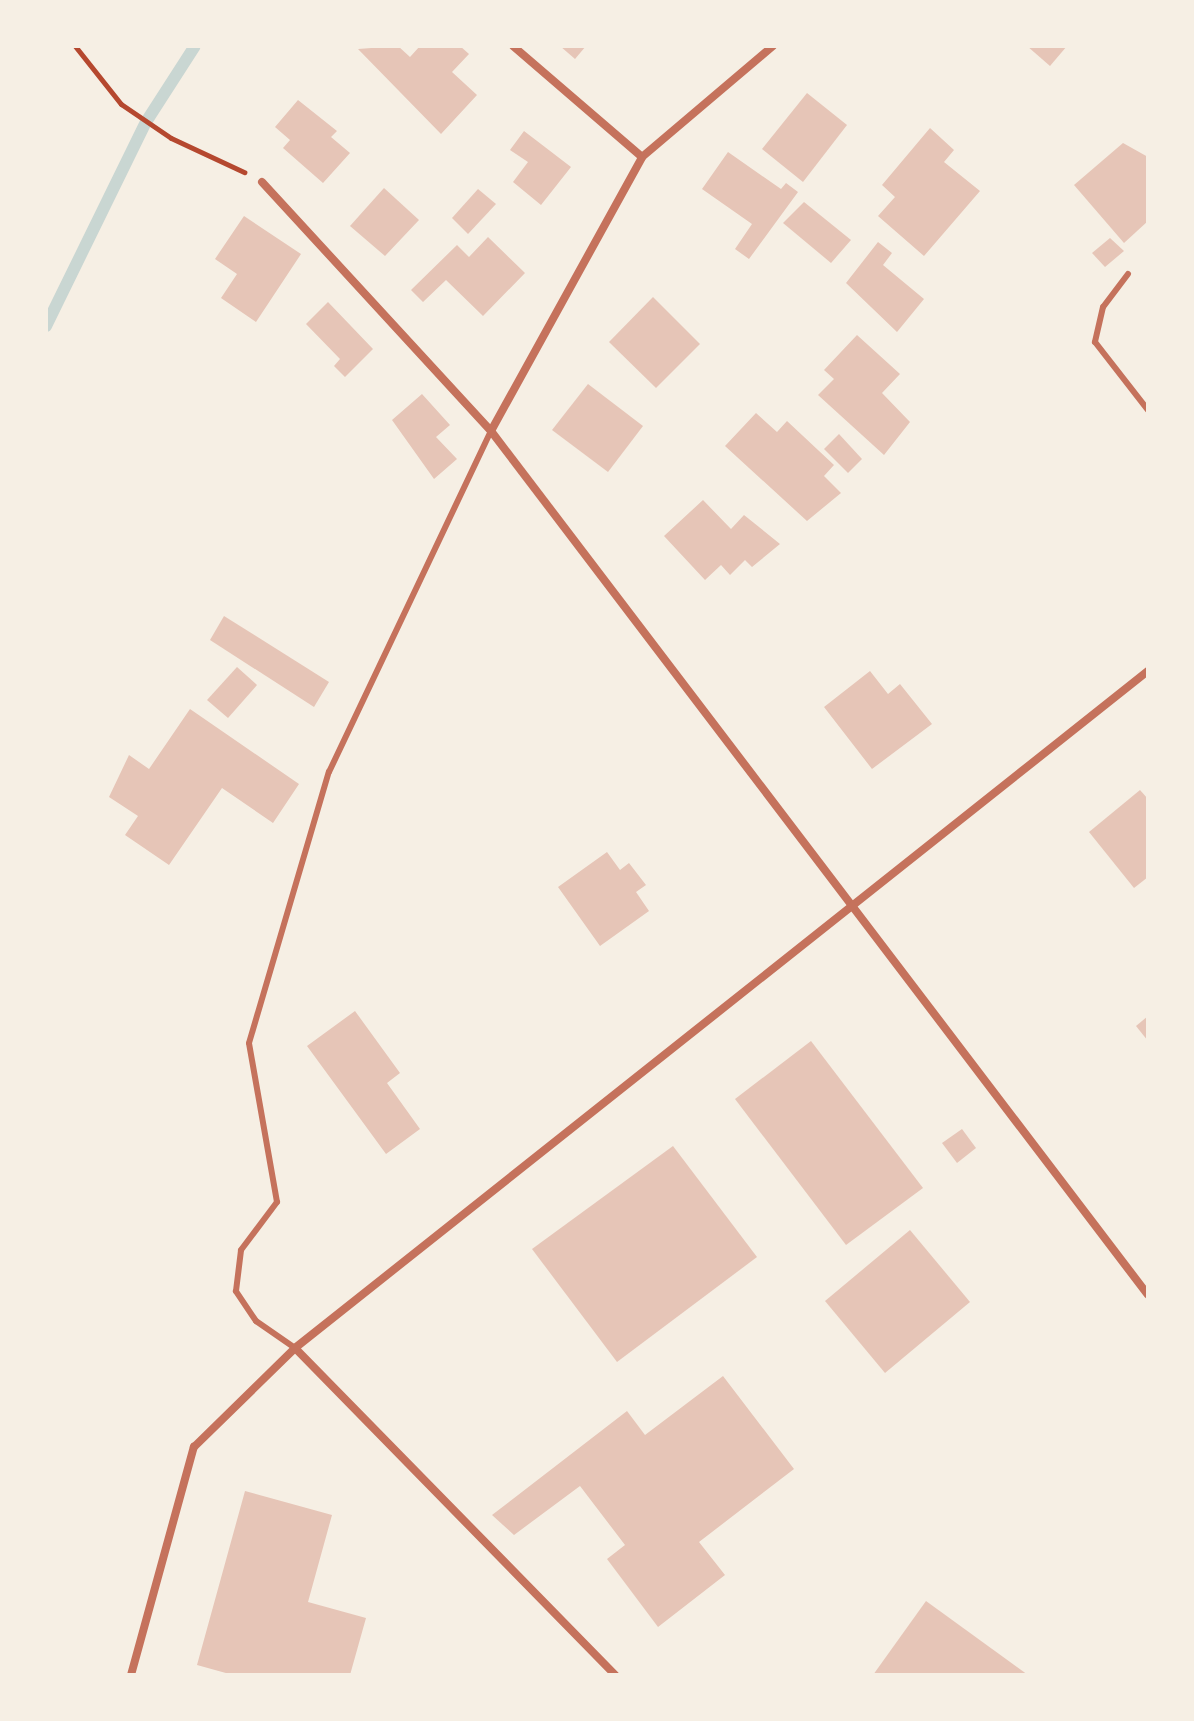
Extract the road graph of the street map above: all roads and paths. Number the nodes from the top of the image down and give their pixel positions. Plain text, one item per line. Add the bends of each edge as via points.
1 (75, 46) edge
2 (513, 46) edge
3 (773, 46) edge
4 (642, 157) junction
5 (262, 182) joint
6 (1128, 274) dead end
7 (1148, 410) edge
8 (491, 431) junction
9 (1148, 671) edge
10 (848, 909) junction
11 (1148, 1295) edge
12 (295, 1348) junction
13 (131, 1675) edge
14 (615, 1675) edge

1 - 5 path via 121,104 171,138
2 - 4 street
3 - 4 street
4 - 8 street
5 - 8 street
6 - 7 lane via 1103,307 1095,342
8 - 10 street
8 - 12 lane via 329,772 249,1043 277,1202 241,1250 236,1291 256,1321
9 - 10 street
10 - 11 street
10 - 12 street
12 - 13 street via 194,1447
12 - 14 street

